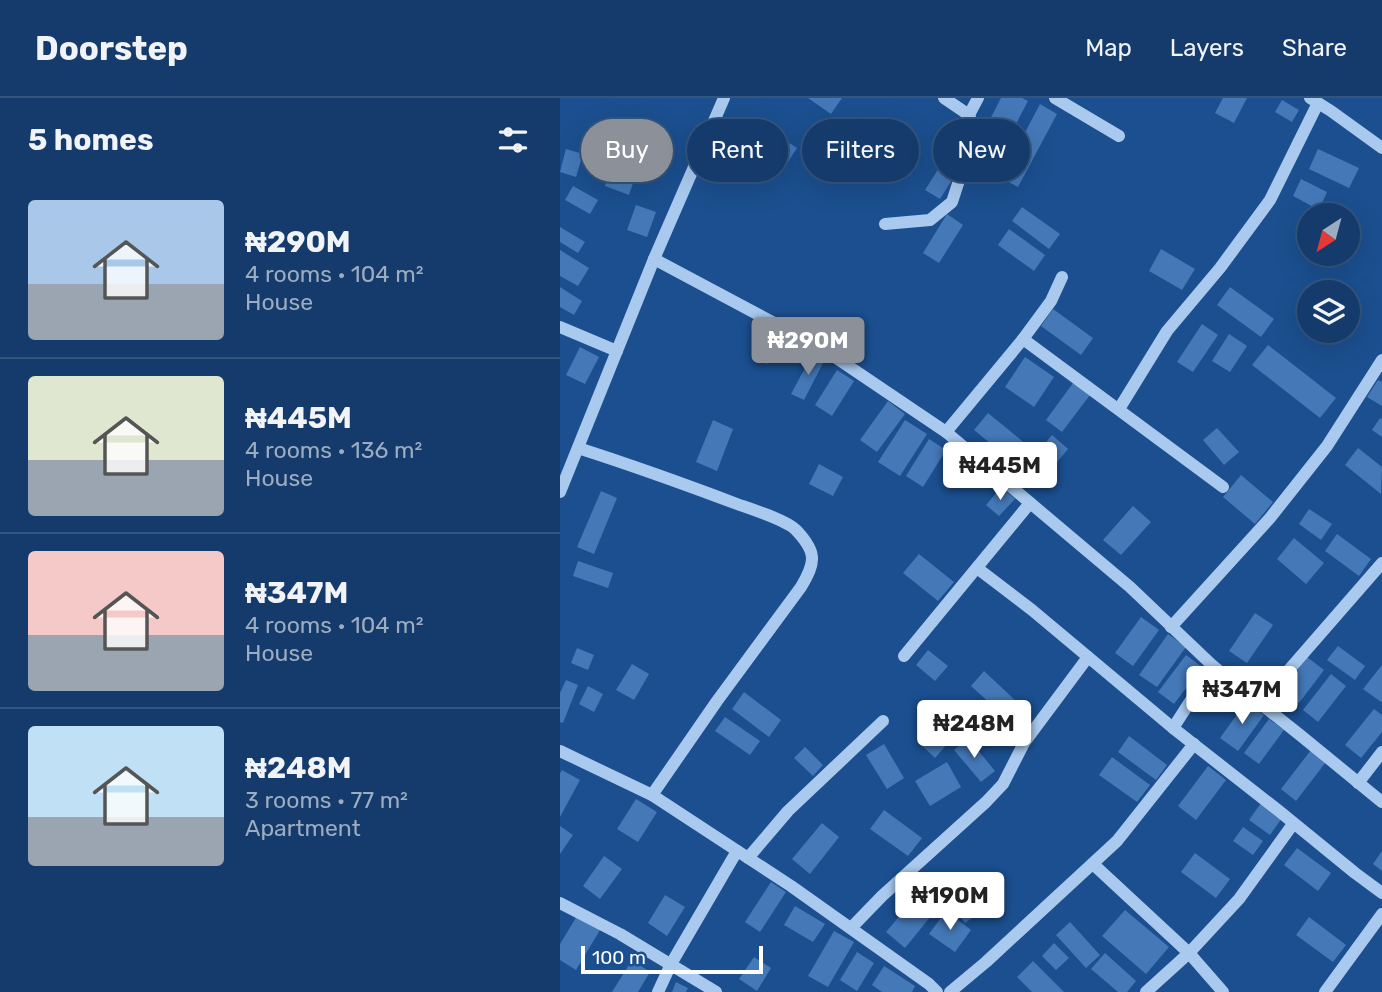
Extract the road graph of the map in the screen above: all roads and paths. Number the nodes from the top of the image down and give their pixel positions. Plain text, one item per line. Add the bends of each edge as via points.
1 (724, 98) edge
2 (944, 98) edge
3 (978, 98) edge
4 (1055, 98) edge
5 (1314, 100) edge
6 (969, 115) junction
7 (1119, 136) dead end
8 (1382, 148) edge
9 (885, 224) dead end
10 (654, 259) junction
11 (1062, 277) dead end
12 (560, 327) edge
13 (1023, 340) junction
14 (617, 351) junction
15 (1382, 360) edge
16 (1119, 409) junction
17 (946, 432) junction
18 (578, 448) junction
19 (1223, 487) dead end
20 (560, 492) edge
21 (1030, 503) junction
22 (1382, 563) edge
23 (977, 568) junction
24 (1171, 627) junction
25 (904, 656) dead end
26 (1088, 657) junction
27 (1213, 666) junction
28 (1260, 703) junction
29 (883, 721) dead end
30 (1174, 728) junction
31 (1194, 744) junction
32 (560, 751) edge
33 (1382, 752) edge
34 (1358, 783) junction
35 (652, 795) junction
36 (1382, 802) edge
37 (1293, 824) junction
38 (737, 850) junction
39 (748, 858) junction
40 (1093, 864) junction
41 (1382, 893) edge
42 (560, 902) edge
43 (1382, 914) edge
44 (851, 928) junction
45 (1189, 953) junction
46 (671, 964) junction
47 (658, 992) edge
48 (716, 992) edge
49 (937, 992) edge
50 (950, 992) edge
51 (1146, 992) edge
52 (1223, 992) edge
53 (1325, 992) edge

1 - 10 street
2 - 6 street
3 - 6 street
4 - 7 street
5 - 8 street
5 - 16 street via 1270,200 1167,331
6 - 9 street via 968,146 952,202 930,220
10 - 14 street
10 - 17 street via 823,349
11 - 13 street
12 - 14 street
13 - 16 street
13 - 17 street
14 - 18 street
15 - 24 street via 1327,446
16 - 19 street
17 - 21 street
18 - 20 street
18 - 35 street via 794,527 813,560 801,587
21 - 23 street
21 - 24 street
22 - 28 street
23 - 25 street
23 - 26 street
24 - 27 street
26 - 30 street
26 - 44 street via 1024,743 1003,784
27 - 28 street
27 - 30 street
28 - 34 street
29 - 39 street via 788,811
30 - 31 street
31 - 37 street
31 - 40 street via 1117,841
32 - 35 street
33 - 34 street
34 - 36 street
35 - 38 street
37 - 41 street
37 - 45 street via 1239,899
38 - 39 street
38 - 46 street
39 - 44 street
40 - 45 street
40 - 50 street
42 - 46 street
43 - 53 street
44 - 49 street
45 - 51 street
45 - 52 street
46 - 47 street
46 - 48 street

